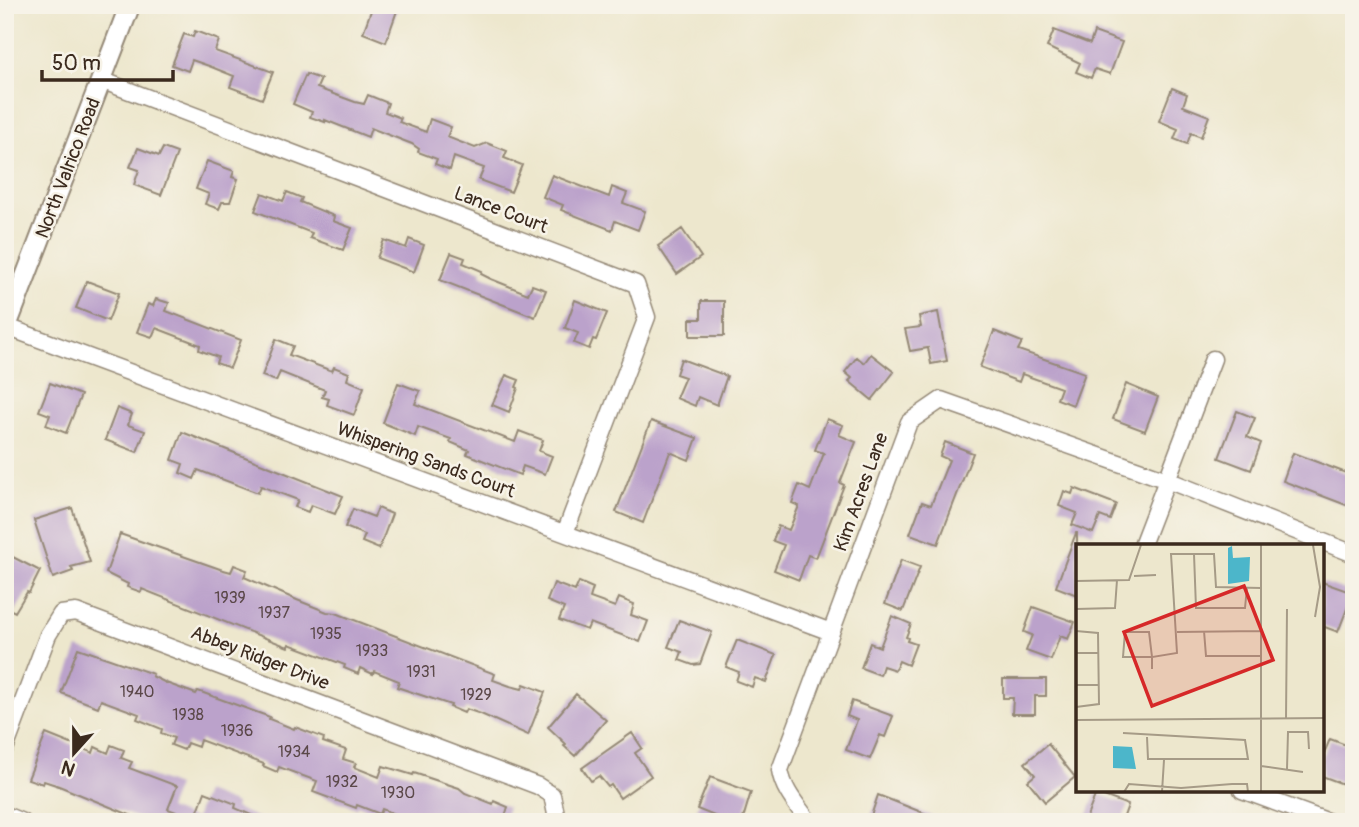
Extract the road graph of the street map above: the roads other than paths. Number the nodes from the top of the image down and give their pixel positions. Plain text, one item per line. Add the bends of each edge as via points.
1 (130, 5) edge
2 (101, 80) junction
3 (6, 329) edge
4 (1213, 359) dead end
5 (1167, 480) junction
6 (565, 533) junction
7 (1142, 544) edge
8 (1354, 554) edge
9 (831, 632) junction
10 (5, 749) edge
11 (1247, 792) edge
12 (5, 815) edge
13 (22, 822) edge
14 (554, 822) edge
15 (809, 822) edge
16 (1329, 822) edge

1 - 2 street, North Valrico Road
2 - 3 street, North Valrico Road
2 - 6 street, Lance Court via 636,284 647,317
3 - 6 street, Whispering Sands Court
4 - 5 street
5 - 7 street
5 - 8 street, Kim Acres Lane
5 - 9 street, Kim Acres Lane via 941,400 909,422
6 - 9 street, Whispering Sands Court
9 - 15 street, Kim Acres Lane via 780,770 789,796
10 - 14 street, Abbey Ridger Drive via 48,635 61,614 76,612 538,786 552,796
11 - 16 street
12 - 13 street

